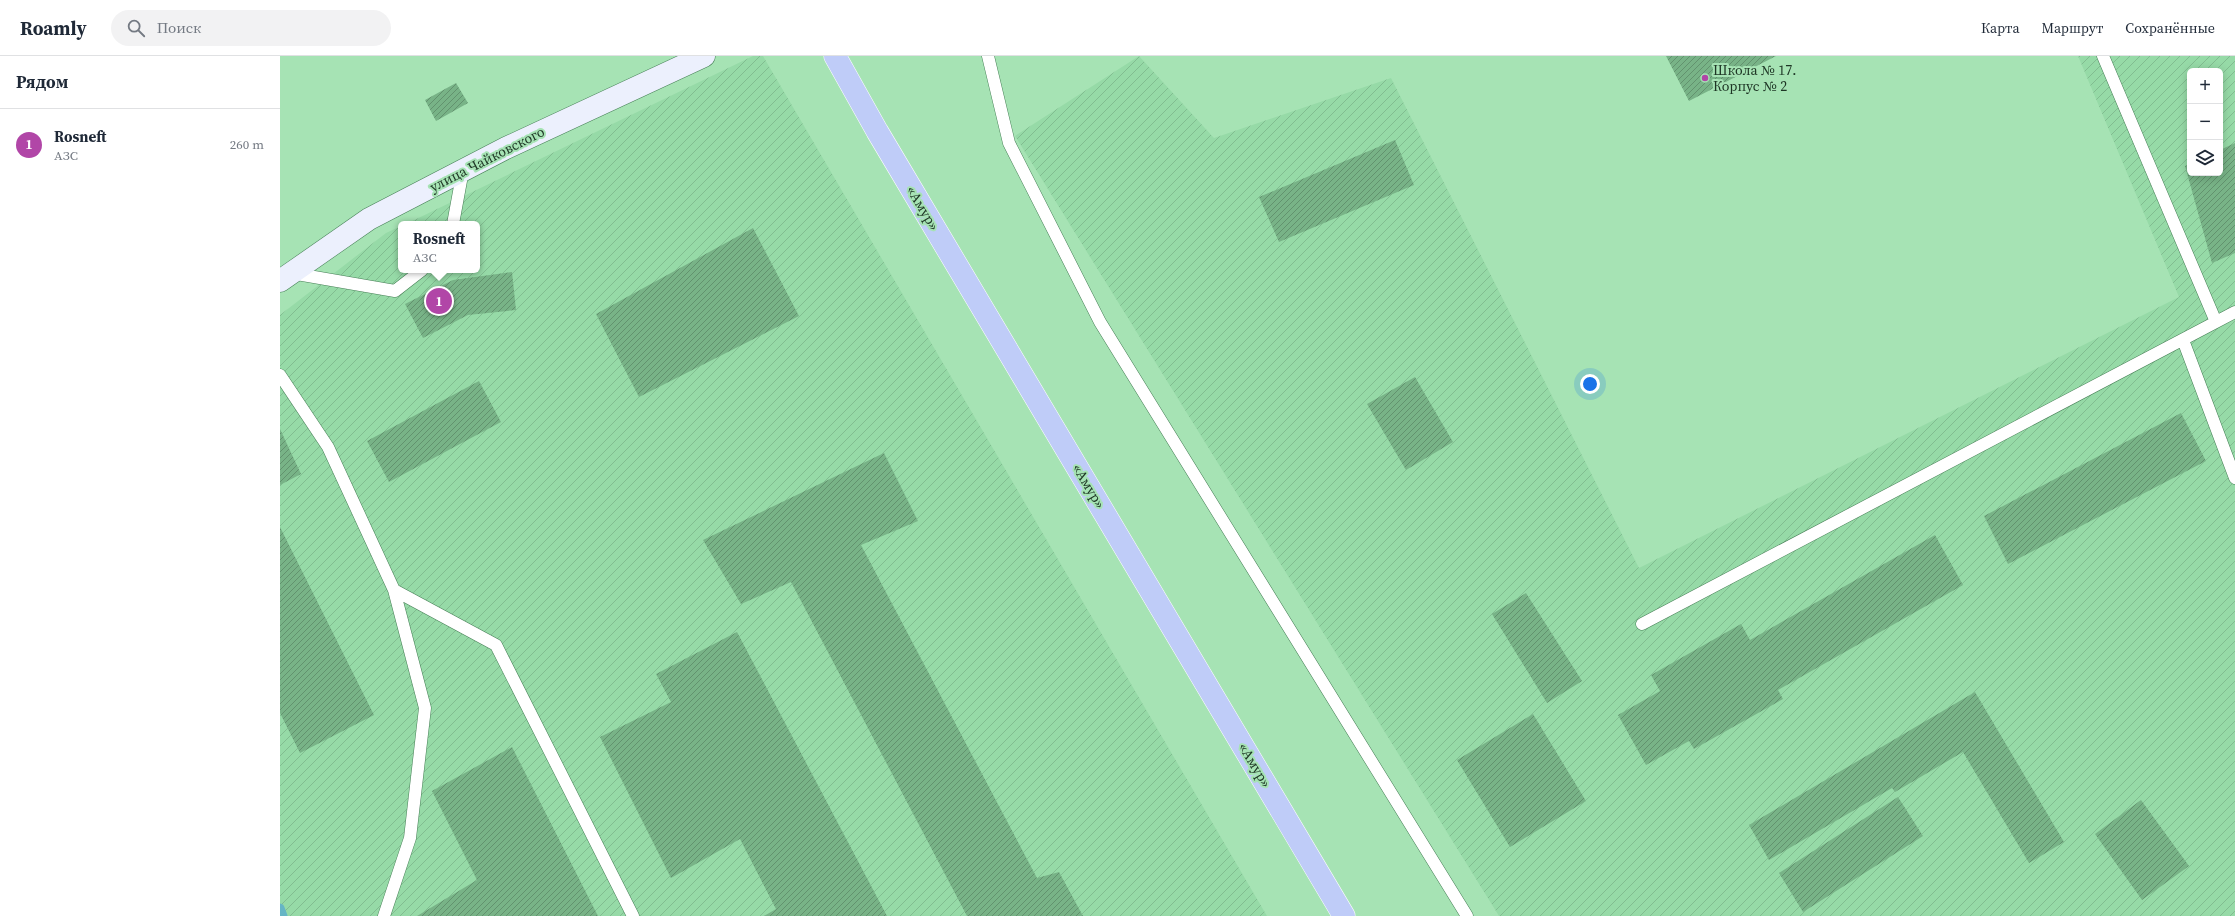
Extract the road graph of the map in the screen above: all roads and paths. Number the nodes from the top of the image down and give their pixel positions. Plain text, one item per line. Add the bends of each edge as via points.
1 (704, 56) edge
2 (835, 56) edge
3 (988, 56) edge
4 (2103, 56) edge
5 (463, 170) junction
6 (454, 221) edge
7 (418, 273) edge
8 (285, 277) edge
9 (2235, 312) edge
10 (2216, 322) junction
11 (2183, 340) junction
12 (280, 375) edge
13 (2235, 478) edge
14 (394, 590) junction
15 (1642, 624) dead end
16 (384, 916) edge
17 (633, 916) edge
18 (1344, 916) edge
19 (1467, 916) edge

1 - 5 street, улица Чайковского
2 - 18 highway, «Амур» via 877,131
3 - 19 lane via 1009,143 1100,322
4 - 10 lane
5 - 6 lane
5 - 8 street, улица Чайковского via 369,219
7 - 8 lane via 395,291
9 - 10 lane
10 - 11 lane
11 - 13 lane
11 - 15 lane
12 - 14 lane via 328,447
14 - 16 lane via 425,708 410,838
14 - 17 lane via 496,645

